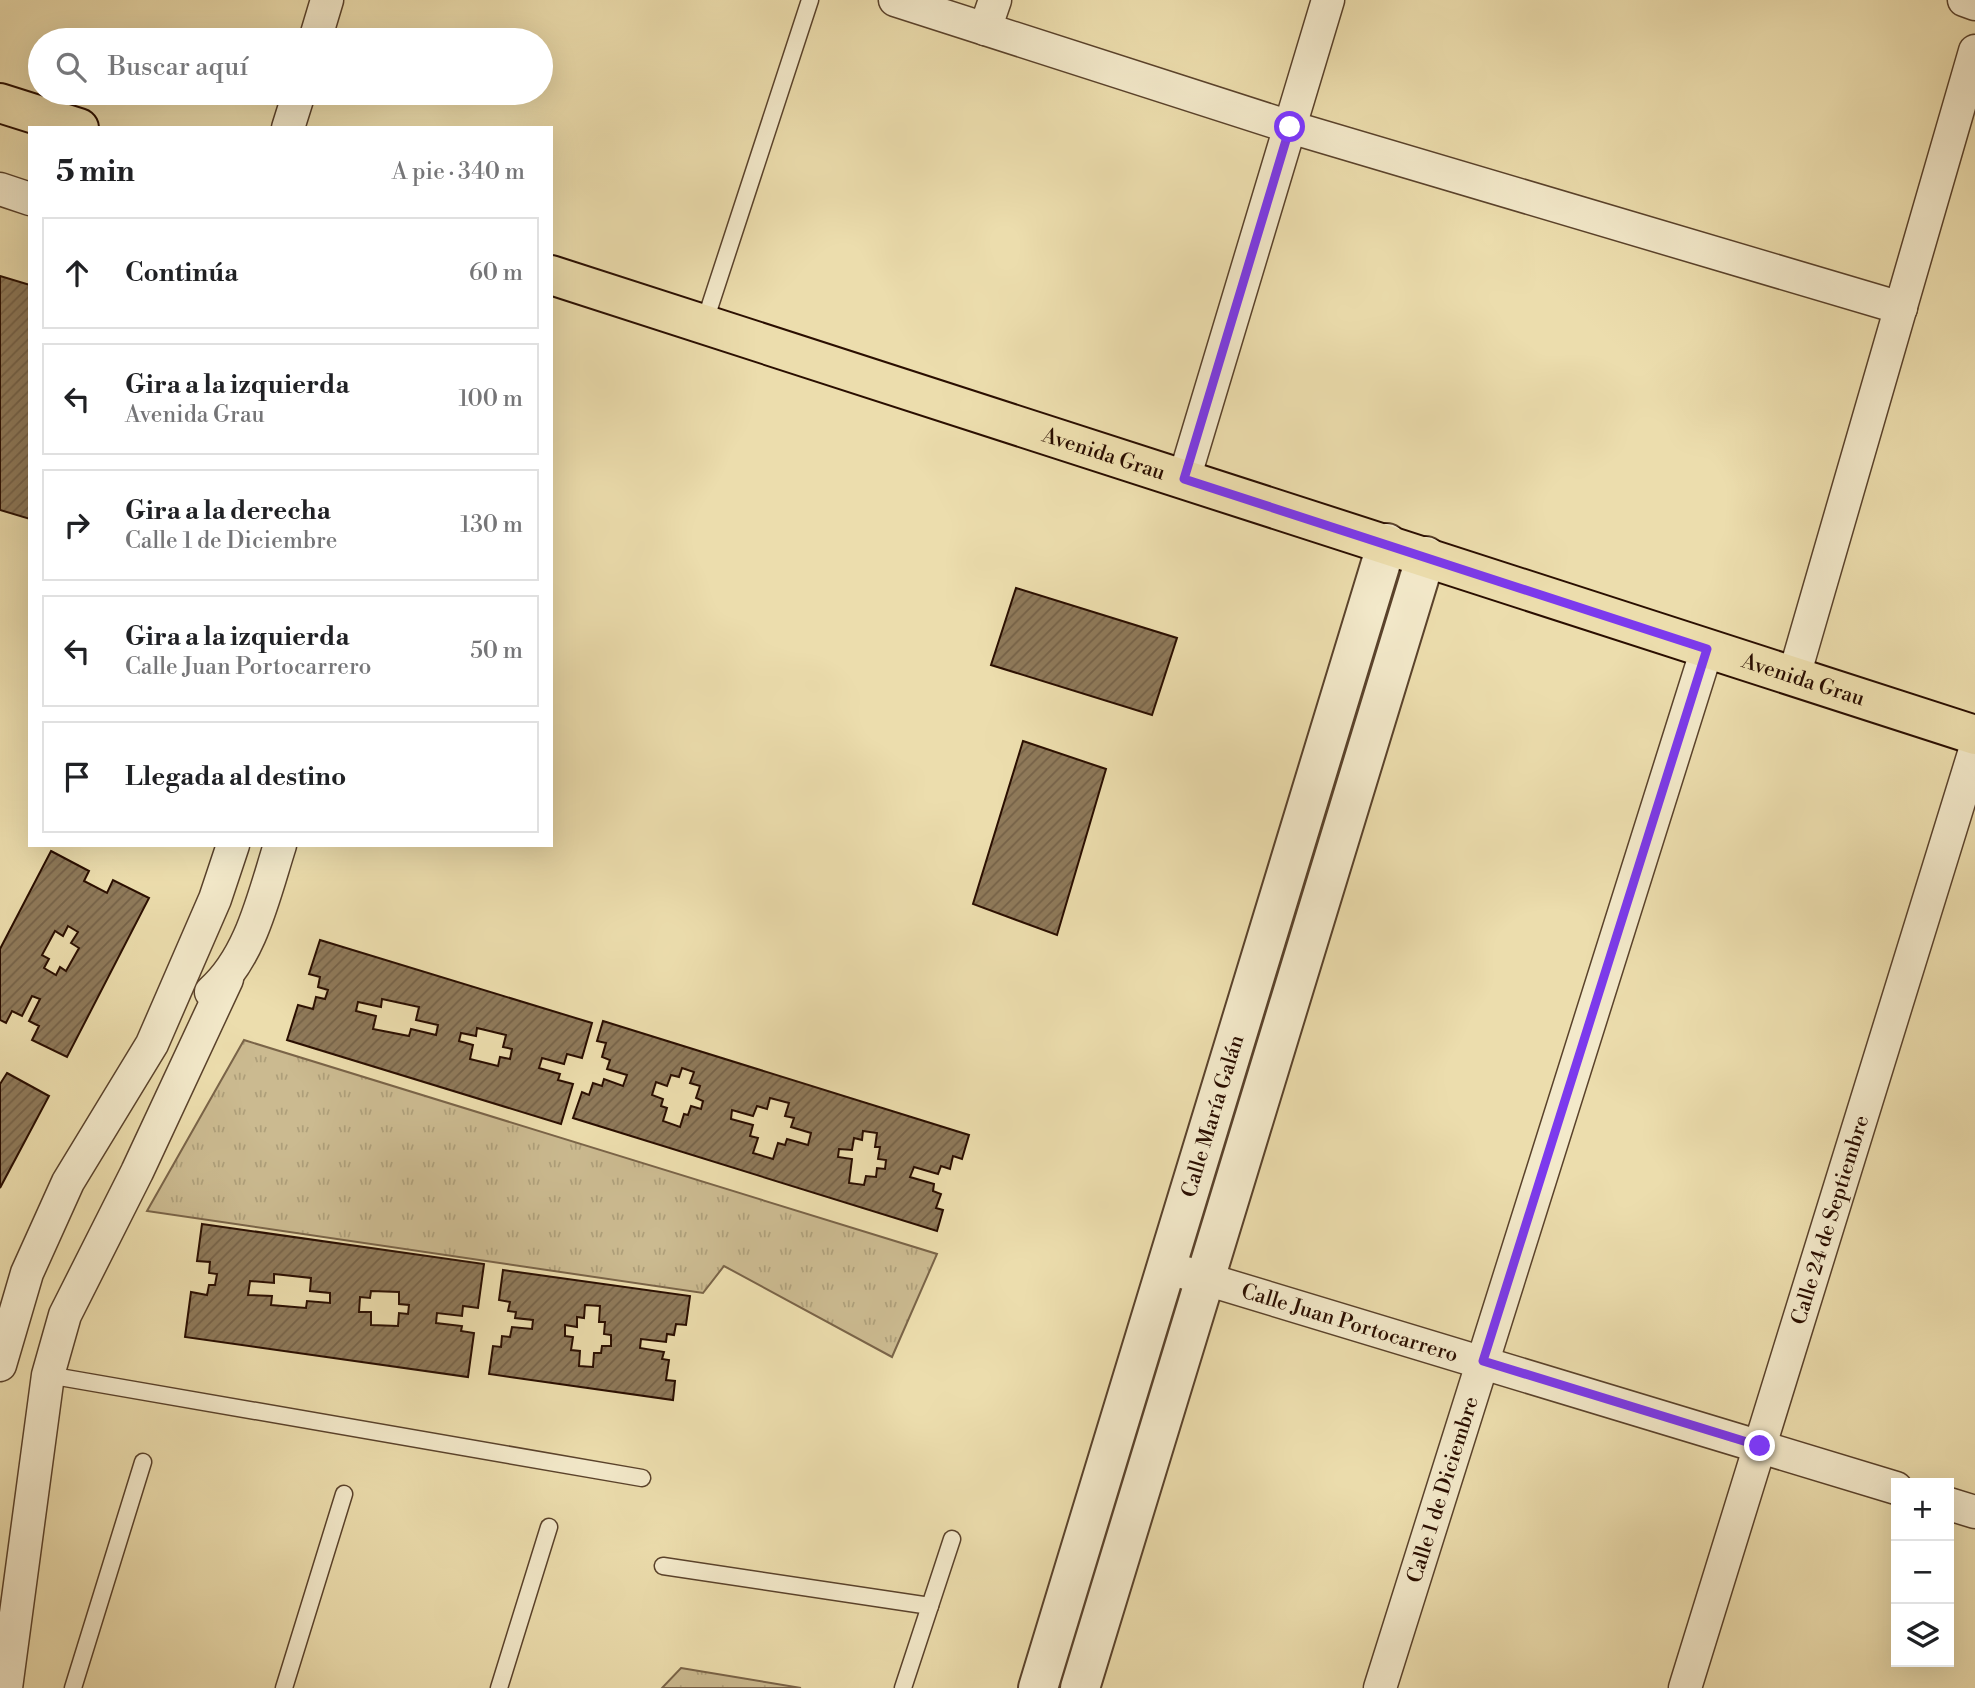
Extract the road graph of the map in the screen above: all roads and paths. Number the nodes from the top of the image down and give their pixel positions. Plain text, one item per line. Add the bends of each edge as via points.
1 (327, 0) edge
2 (810, 0) edge
3 (895, 0) edge
4 (1328, 0) edge
5 (1964, 0) edge
6 (1975, 4) edge
7 (990, 15) edge
8 (319, 28) edge
9 (1975, 51) edge
10 (0, 103) edge
11 (295, 105) edge
12 (73, 126) edge
13 (289, 126) edge
14 (1290, 127) junction
15 (0, 189) edge
16 (28, 198) edge
17 (553, 276) edge
18 (1901, 308) junction
19 (704, 324) junction
20 (1184, 479) junction
21 (1387, 543) junction
22 (1426, 556) junction
23 (1707, 649) junction
24 (1794, 676) junction
25 (1975, 735) edge
26 (1975, 750) edge
27 (232, 847) edge
28 (279, 847) edge
29 (227, 979) junction
30 (152, 1044) junction
31 (1166, 1267) junction
32 (1205, 1278) junction
33 (6, 1320) edge
34 (1483, 1361) junction
35 (0, 1367) edge
36 (48, 1375) junction
37 (1760, 1446) junction
38 (143, 1462) dead end
39 (642, 1478) dead end
40 (1891, 1486) edge
41 (344, 1494) dead end
42 (1954, 1506) edge
43 (1975, 1512) edge
44 (549, 1527) dead end
45 (952, 1539) dead end
46 (663, 1566) dead end
47 (930, 1606) junction
48 (6, 1688) edge
49 (74, 1688) edge
50 (284, 1688) edge
51 (499, 1688) edge
52 (903, 1688) edge
53 (1038, 1688) edge
54 (1080, 1688) edge
55 (1380, 1688) edge
56 (1685, 1688) edge

1 - 8 street
2 - 19 lane
3 - 7 street
4 - 14 street
5 - 6 street
7 - 14 street
9 - 18 street
10 - 12 main road
11 - 13 street
14 - 18 street
14 - 20 street
15 - 16 street
17 - 19 main road, Avenida Grau
18 - 24 street
19 - 20 main road, Avenida Grau
20 - 21 main road, Avenida Grau
21 - 22 main road, Avenida Grau
21 - 31 street, Calle María Galán
22 - 23 main road, Avenida Grau
22 - 32 street, Calle María Galán
23 - 24 main road, Avenida Grau
23 - 34 street, Calle 1 de Diciembre
24 - 25 main road, Avenida Grau
26 - 37 street, Calle 24 de Septiembre
27 - 30 street via 215,899
28 - 29 street via 254,925
29 - 30 street
29 - 36 street via 65,1315
30 - 33 street via 68,1182
31 - 32 street, Calle Juan Portocarrero
31 - 53 street, Calle María Galán
32 - 34 street, Calle Juan Portocarrero
32 - 54 street, Calle María Galán
33 - 35 street
34 - 37 street, Calle Juan Portocarrero
34 - 55 street, Calle 1 de Diciembre
35 - 36 street
36 - 39 lane
36 - 48 street
37 - 40 street, Calle Juan Portocarrero
37 - 56 street, Calle 24 de Septiembre
38 - 49 lane
41 - 50 lane
42 - 43 street
44 - 51 lane
45 - 47 lane
46 - 47 lane
47 - 52 lane

